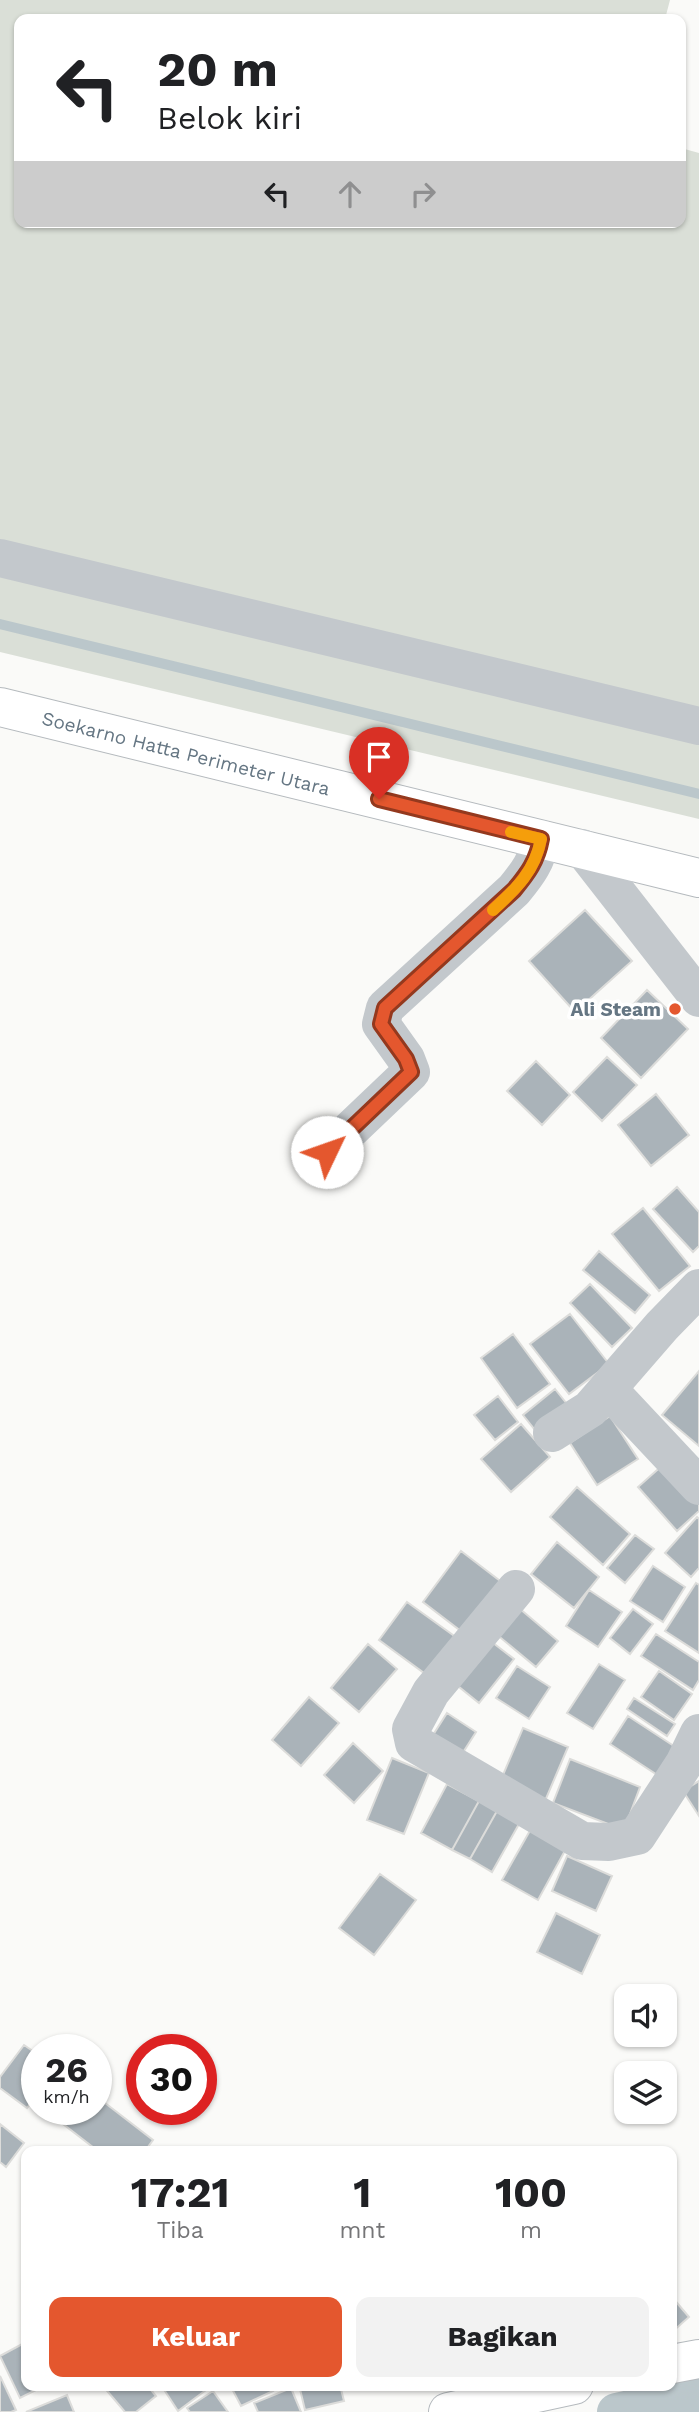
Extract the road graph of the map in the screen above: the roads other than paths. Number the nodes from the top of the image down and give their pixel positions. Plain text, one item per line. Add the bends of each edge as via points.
1 (0, 558) edge
2 (0, 707) edge
3 (699, 726) edge
4 (541, 839) junction
5 (582, 848) junction
6 (699, 878) edge
7 (699, 998) edge
8 (327, 1152) dead end
9 (699, 1288) edge
10 (608, 1389) junction
11 (552, 1433) dead end
12 (699, 1486) edge
13 (516, 1589) dead end
14 (699, 1733) edge
15 (699, 2358) edge
16 (677, 2363) edge
17 (553, 2391) edge
18 (489, 2409) edge
19 (448, 2412) edge

1 - 3 street
2 - 4 main road, Soekarno Hatta Perimeter Utara
4 - 5 main road, Soekarno Hatta Perimeter Utara
4 - 8 street via 537,858 514,890 385,1008 381,1024 411,1072
5 - 6 main road, Soekarno Hatta Perimeter Utara
5 - 7 street
9 - 10 street
10 - 11 street via 590,1409
10 - 12 street
13 - 14 street via 432,1692 411,1728 414,1743 582,1841 609,1842 637,1836 684,1765
15 - 16 main road
17 - 18 main road
18 - 19 main road

